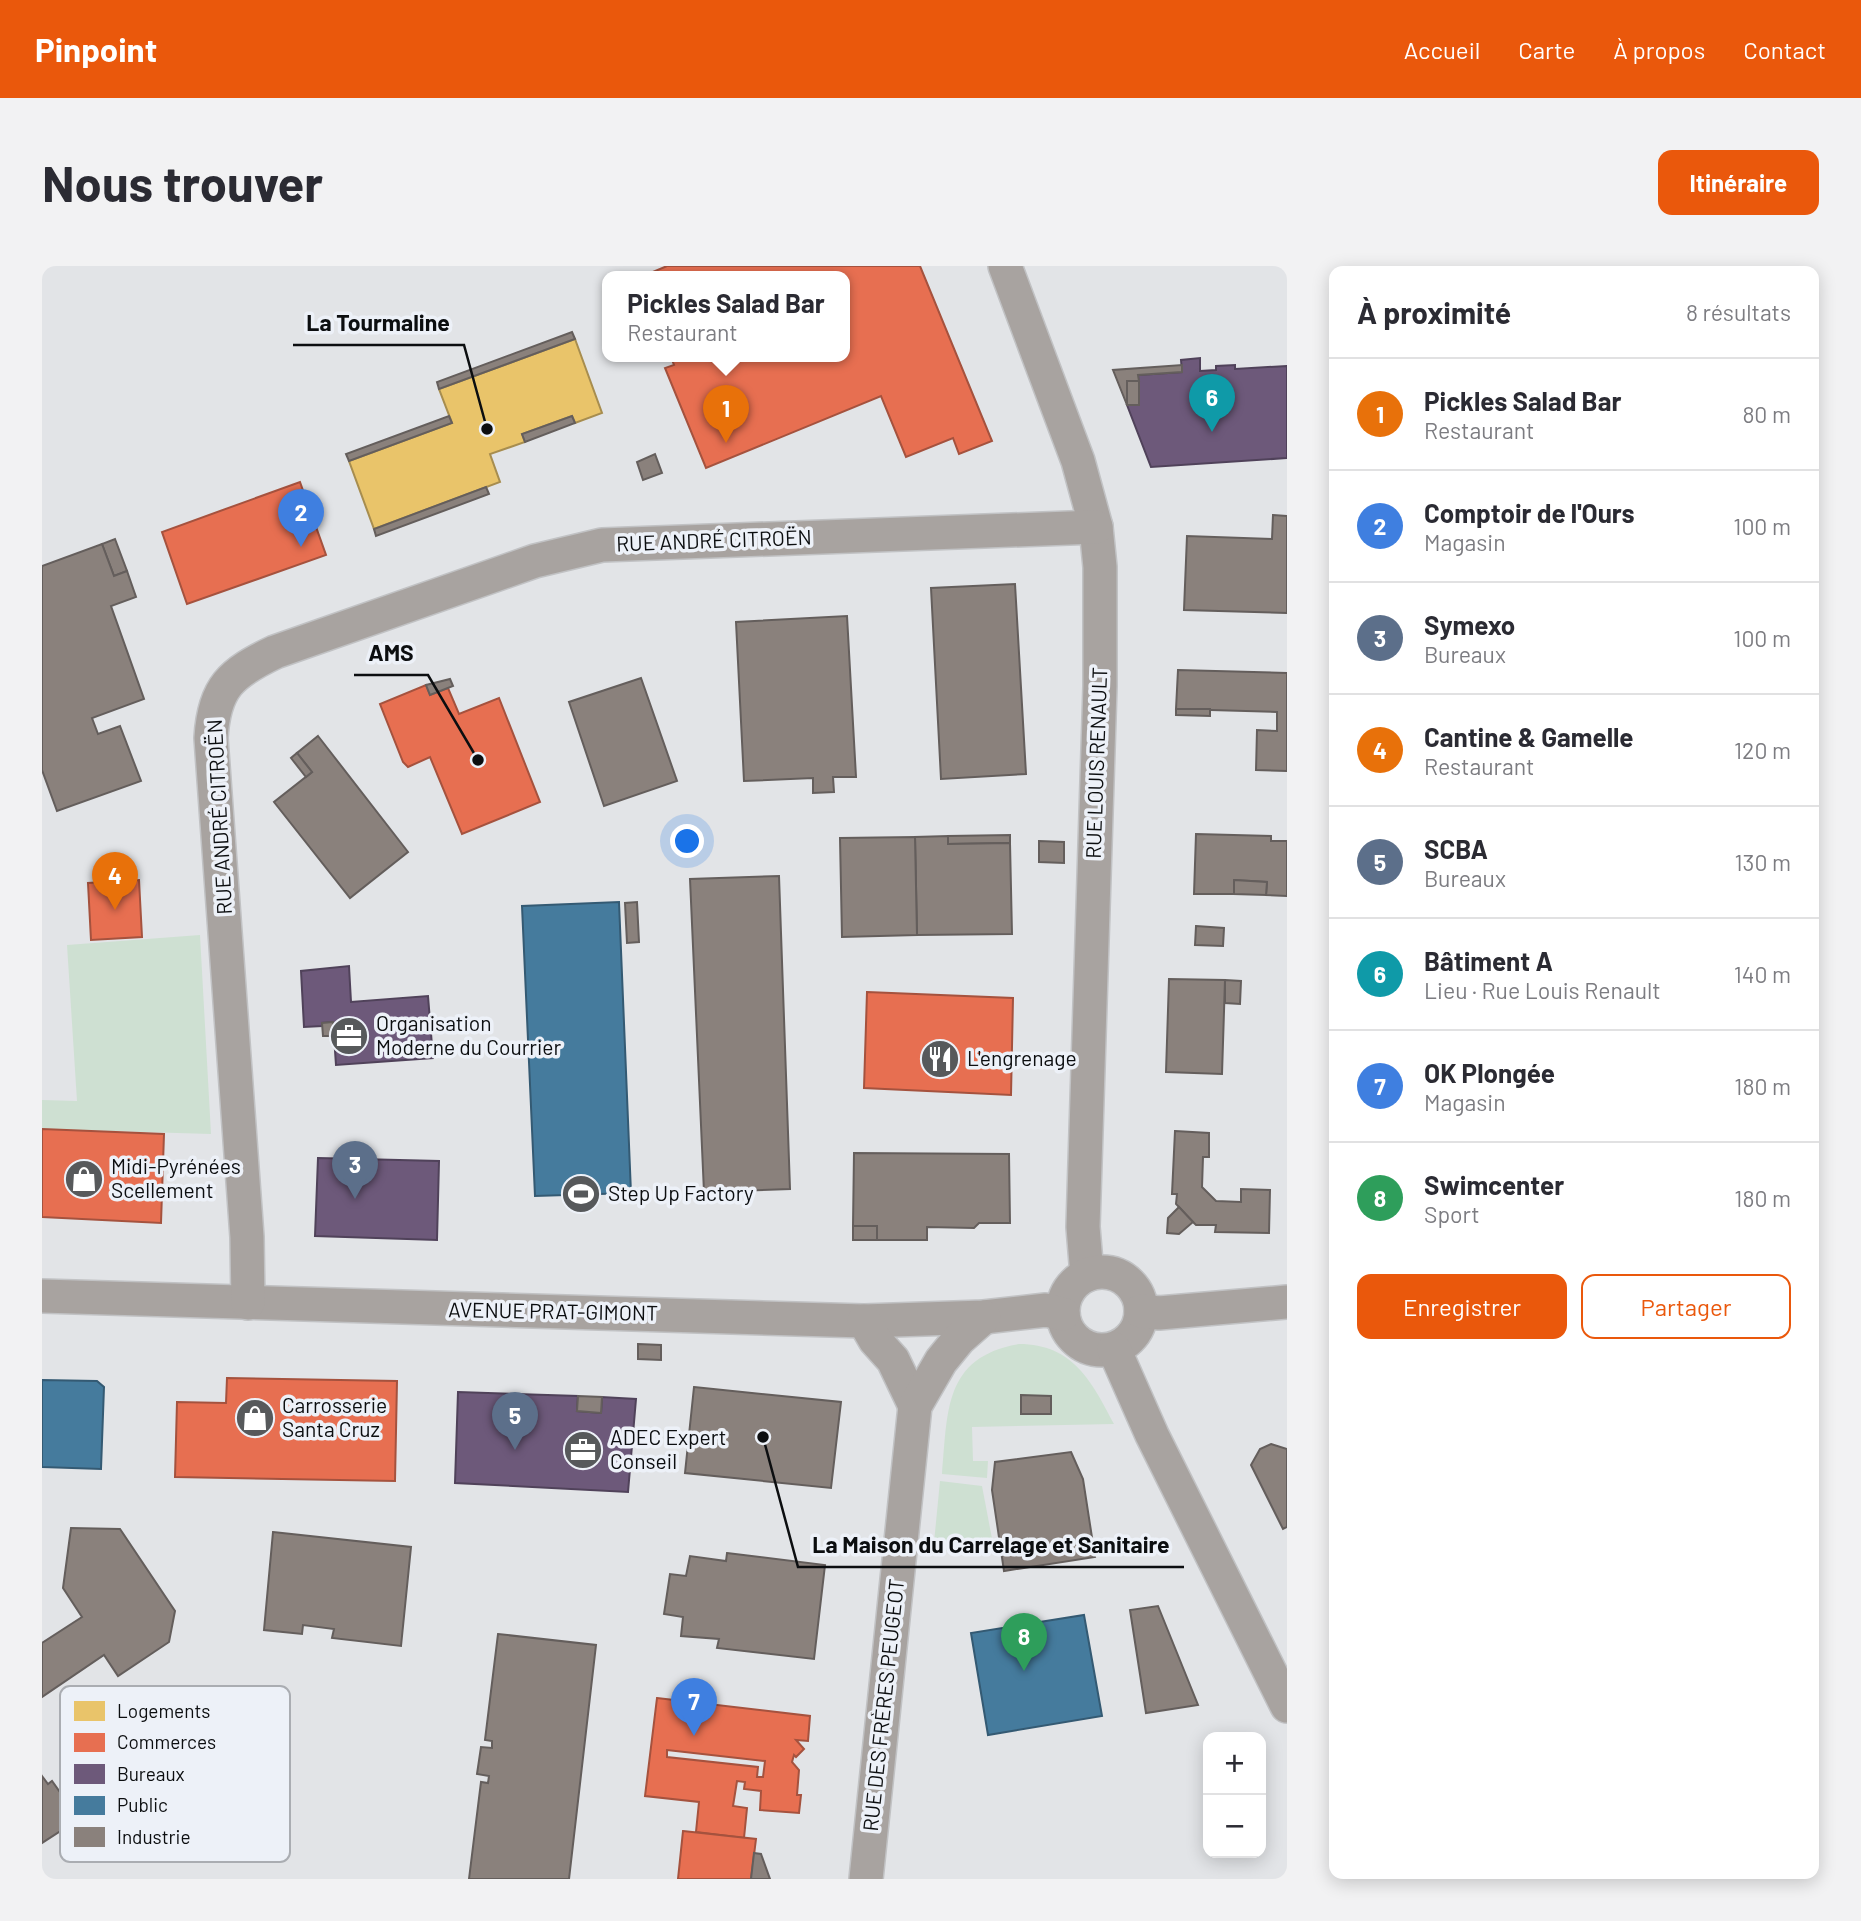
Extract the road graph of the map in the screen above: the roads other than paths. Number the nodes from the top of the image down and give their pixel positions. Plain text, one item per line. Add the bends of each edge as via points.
1 (1005, 266) edge
2 (1096, 527) junction
3 (1087, 1275) junction
4 (42, 1296) edge
5 (1287, 1302) edge
6 (248, 1303) junction
7 (1141, 1311) junction
8 (1063, 1314) junction
9 (984, 1317) junction
10 (864, 1321) junction
11 (1114, 1349) junction
12 (915, 1406) junction
13 (1287, 1706) edge
14 (866, 1879) edge

1 - 2 street, RUE LOUIS RENAULT via 1062,412
2 - 3 street, RUE LOUIS RENAULT via 1101,615 1083,1227
2 - 6 street, RUE ANDRÉ CITROËN via 602,545 535,561 246,666 215,704 211,738
3 - 7 street via 1112,1273 1124,1279 1139,1298
3 - 8 street via 1071,1287
4 - 6 street, AVENUE PRAT-GIMONT
5 - 7 street
6 - 10 street, AVENUE PRAT-GIMONT
7 - 11 street via 1134,1335
8 - 9 street, AVENUE PRAT-GIMONT via 1046,1310
8 - 11 street via 1069,1333 1084,1346
9 - 10 street, AVENUE PRAT-GIMONT
9 - 12 street, RUE DES FRÈRES PEUGEOT via 941,1361
10 - 12 street via 893,1360
11 - 13 street
12 - 14 street, RUE DES FRÈRES PEUGEOT

